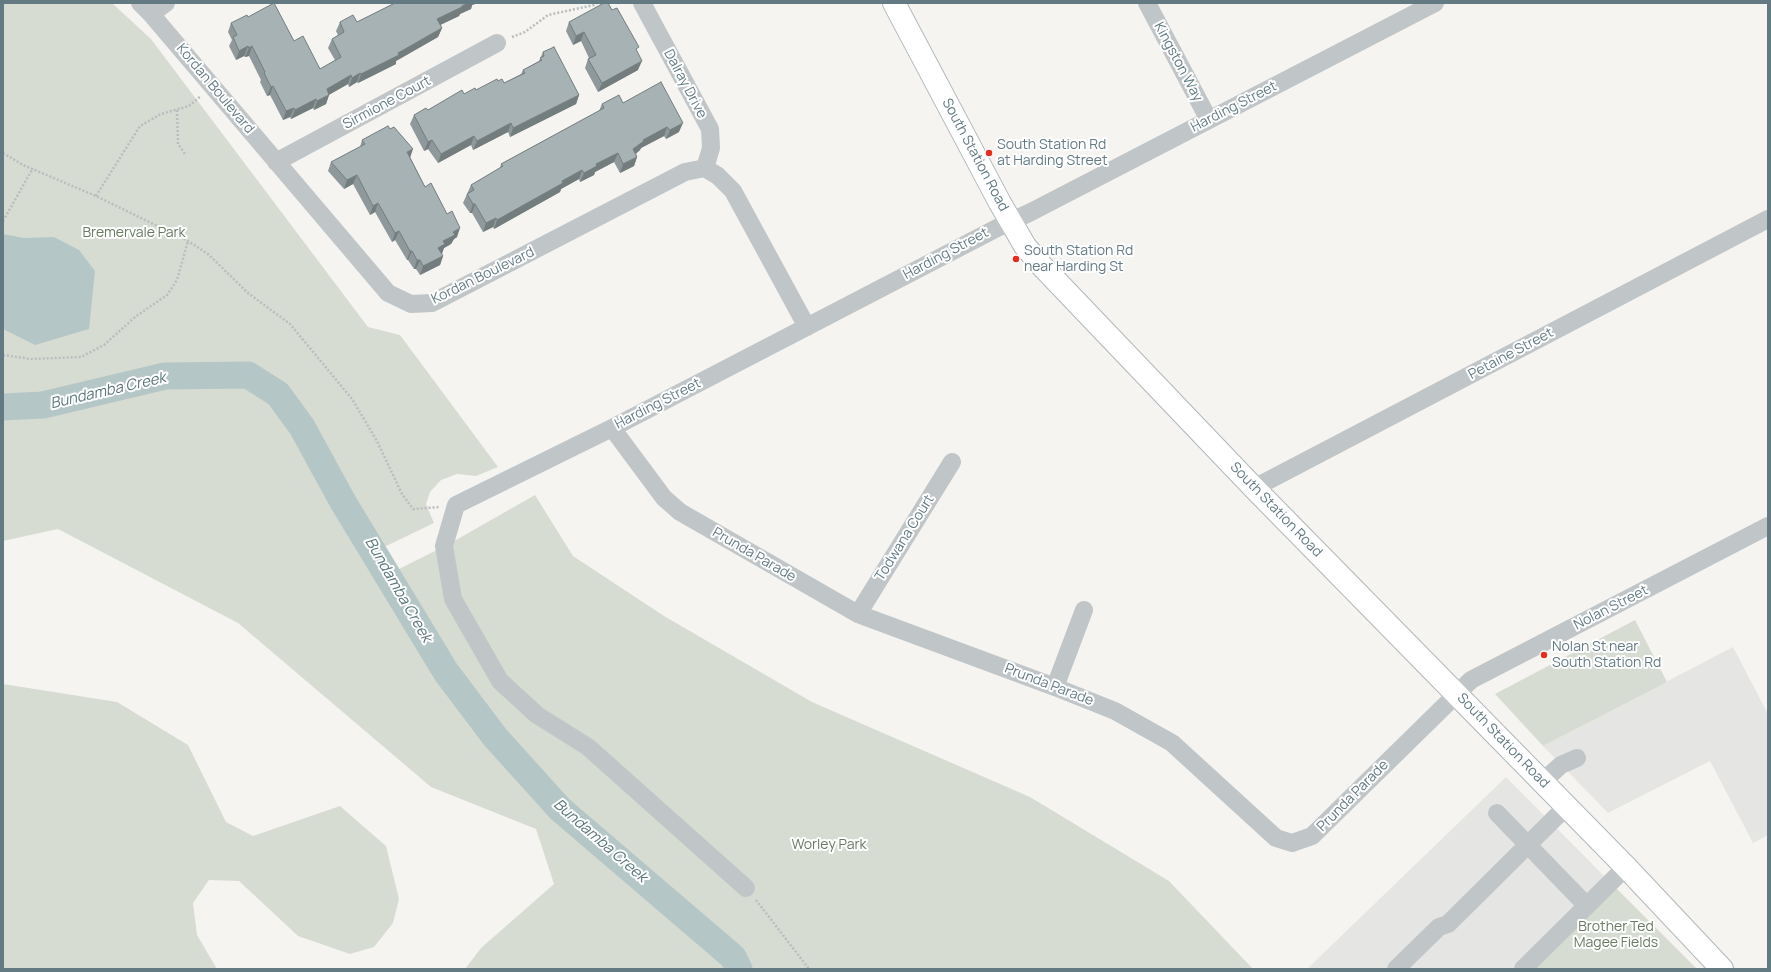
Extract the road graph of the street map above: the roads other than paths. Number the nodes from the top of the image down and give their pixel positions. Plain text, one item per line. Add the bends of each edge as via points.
1 (166, 3) edge
2 (642, 3) edge
3 (894, 3) edge
4 (1148, 3) edge
5 (1435, 3) edge
6 (146, 8) edge
7 (498, 44) road end
8 (1209, 120) junction
9 (276, 162) junction
10 (705, 168) junction
11 (1768, 219) edge
12 (1011, 222) junction
13 (807, 327) junction
14 (612, 428) junction
15 (952, 462) dead end
16 (1254, 488) junction
17 (1768, 526) edge
18 (1084, 610) dead end
19 (858, 614) junction
20 (1055, 687) junction
21 (1456, 694) junction
22 (1577, 758) dead end
23 (1542, 782) junction
24 (1566, 806) junction
25 (1497, 813) dead end
26 (1528, 845) junction
27 (1626, 867) junction
28 (746, 888) road end
29 (1587, 906) junction
30 (1396, 969) edge
31 (1523, 969) edge
32 (1722, 969) edge

1 - 6 street
2 - 10 street, Dalray Drive via 710,128 711,148
3 - 12 main road, South Station Road
4 - 8 street, Kingston Way
5 - 8 street, Harding Street
6 - 9 street, Kordan Boulevard
7 - 9 street, Sirmione Court
8 - 12 street, Harding Street
9 - 10 street, Kordan Boulevard via 388,293 411,304 432,303 685,172
10 - 13 street via 718,176 733,191
11 - 16 street, Petaine Street
12 - 13 street, Harding Street
12 - 16 main road, South Station Road via 1026,246 1054,280
13 - 14 street, Harding Street
14 - 19 street, Prunda Parade via 664,498 680,512
14 - 28 street, Harding Street via 456,505 444,546 453,599 500,681 537,715 588,747
15 - 19 street, Todwana Court
16 - 21 main road, South Station Road
17 - 21 street, Nolan Street via 1471,680
18 - 20 street
19 - 20 street, Prunda Parade
20 - 21 street, Prunda Parade via 1115,711 1172,743 1276,838 1292,843 1312,836
21 - 23 main road, South Station Road
22 - 23 street via 1561,765
23 - 24 main road, South Station Road
24 - 26 street
24 - 27 main road, South Station Road
25 - 26 street
26 - 29 street
26 - 30 street via 1448,924 1438,927
27 - 29 street
27 - 32 main road, South Station Road
29 - 31 street

